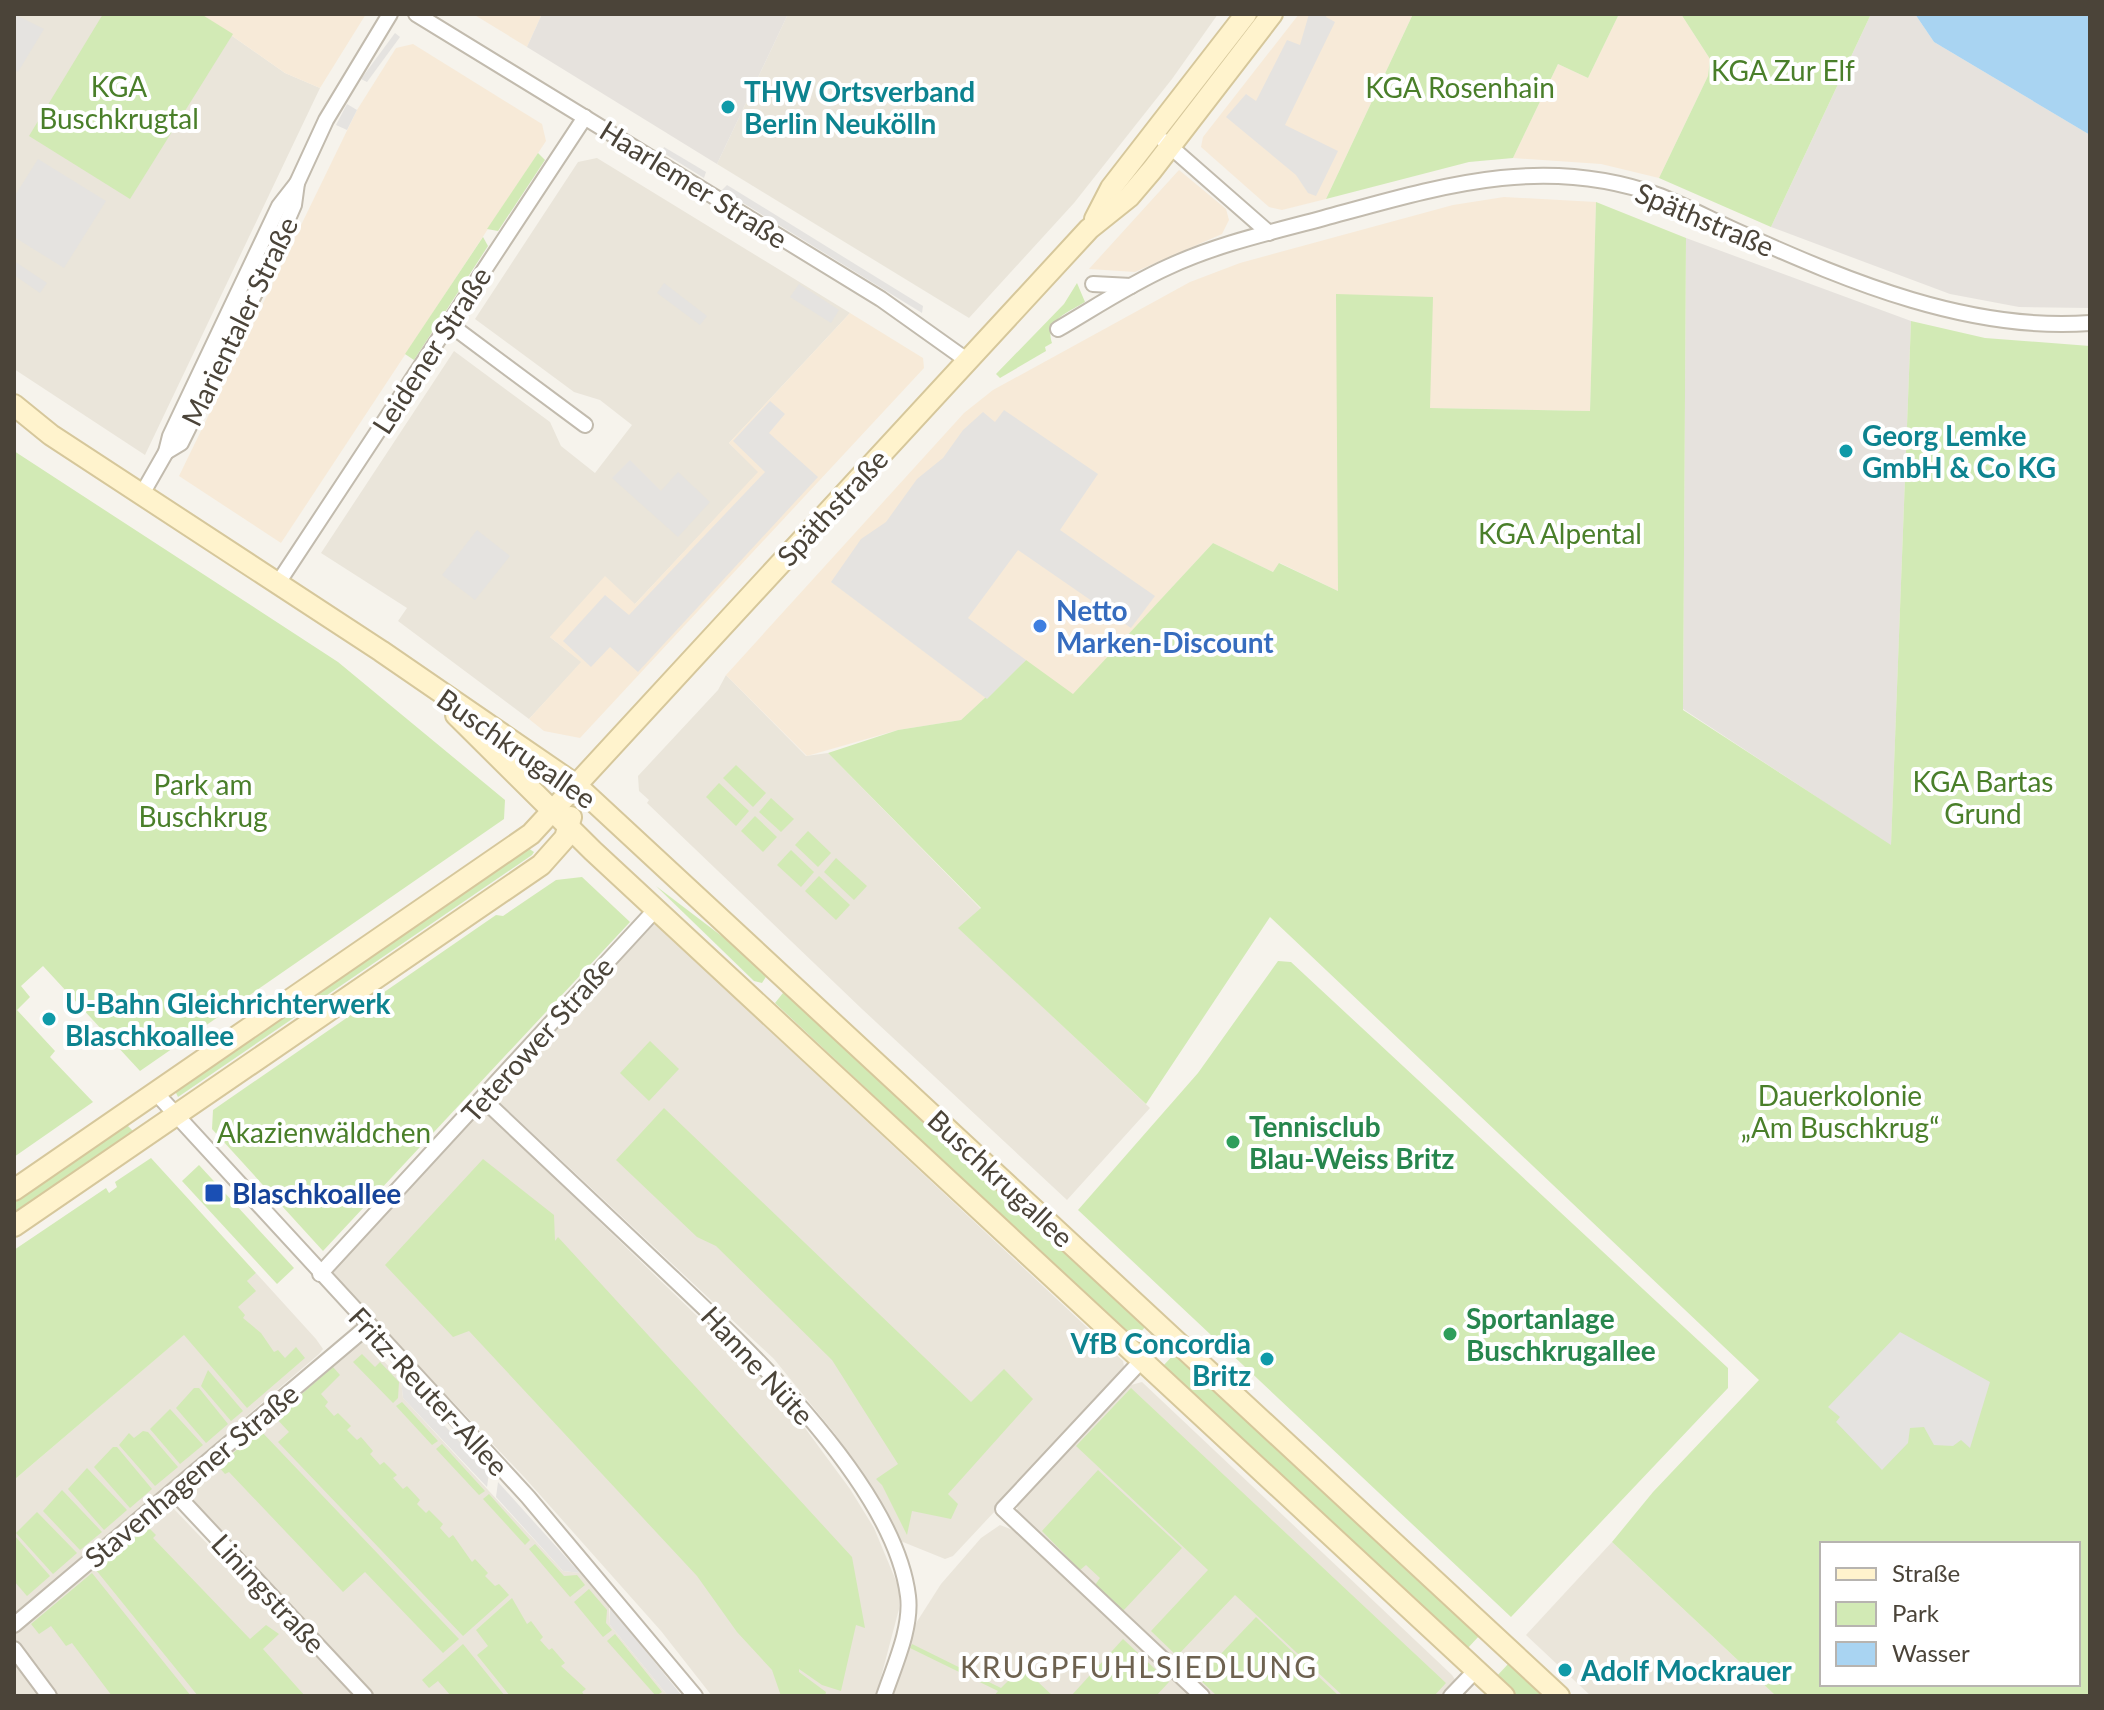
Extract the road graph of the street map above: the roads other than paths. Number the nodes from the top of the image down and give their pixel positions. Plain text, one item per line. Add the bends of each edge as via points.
1 (390, 14) edge
2 (416, 14) edge
3 (1246, 14) edge
4 (1272, 14) edge
5 (585, 117) junction
6 (1157, 132) junction
7 (1170, 149) junction
8 (1089, 229) junction
9 (1269, 233) junction
10 (1093, 284) dead end
11 (1132, 286) junction
12 (448, 323) junction
13 (2090, 323) edge
14 (1058, 329) dead end
15 (968, 361) junction
16 (17, 412) edge
17 (585, 425) dead end
18 (142, 494) junction
19 (278, 583) junction
20 (425, 684) junction
21 (576, 785) junction
22 (554, 812) junction
23 (569, 827) junction
24 (656, 909) junction
25 (782, 974) junction
26 (756, 1002) junction
27 (156, 1093) junction
28 (483, 1099) junction
29 (175, 1115) junction
30 (14, 1190) edge
31 (14, 1226) edge
32 (320, 1274) junction
33 (368, 1326) junction
34 (1168, 1333) junction
35 (1142, 1360) junction
36 (173, 1491) junction
37 (14, 1625) edge
38 (1501, 1642) junction
39 (14, 1649) edge
40 (1476, 1670) junction
41 (49, 1696) edge
42 (365, 1696) edge
43 (695, 1696) edge
44 (884, 1696) edge
45 (1202, 1696) edge
46 (1451, 1696) edge
47 (1504, 1696) edge
48 (1559, 1696) edge

1 - 18 street, Marientaler Straße via 326,120 261,281 181,443 166,452
2 - 5 street, Haarlemer Straße
3 - 6 main road, Späthstraße
4 - 7 main road, Späthstraße
5 - 12 street, Leidener Straße
5 - 15 street, Haarlemer Straße via 881,299
6 - 7 street
6 - 8 main road, Späthstraße via 1111,188
7 - 8 main road, Späthstraße via 1129,197
7 - 9 street
8 - 15 main road, Späthstraße
9 - 11 street, Späthstraße via 1198,254
9 - 13 street, Späthstraße via 1476,179 1518,174 1575,178 1661,196 1810,263 1951,311 2045,326
10 - 11 street, Späthstraße
11 - 14 street, Späthstraße
12 - 17 street
12 - 19 street, Leidener Straße
15 - 21 main road, Späthstraße
16 - 18 main road, Buschkrugallee
18 - 19 main road, Buschkrugallee
19 - 20 main road, Buschkrugallee
20 - 21 main road, Buschkrugallee
20 - 22 main road, Buschkrugallee
21 - 22 main road, Späthstraße
21 - 23 main road
21 - 25 main road, Buschkrugallee
22 - 23 main road, Buschkrugallee
22 - 27 main road via 486,867
23 - 24 main road, Buschkrugallee
23 - 29 main road via 541,865
24 - 26 main road, Buschkrugallee
24 - 28 street, Teterower Straße
25 - 26 main road
25 - 34 main road, Buschkrugallee
26 - 35 main road, Buschkrugallee
27 - 29 street, Fritz-Reuter-Allee
27 - 30 main road
28 - 32 street, Teterower Straße
28 - 44 street, Hanne Nüte via 761,1362 859,1487 893,1545 909,1601
29 - 31 main road
29 - 32 street, Fritz-Reuter-Allee
32 - 33 street, Fritz-Reuter-Allee
33 - 36 street, Stavenhagener Straße
33 - 43 street, Fritz-Reuter-Allee via 528,1497
34 - 35 main road
34 - 38 main road, Buschkrugallee
35 - 40 main road, Buschkrugallee
35 - 45 street via 1003,1509
36 - 37 street, Stavenhagener Straße
36 - 42 street, Liningstraße
38 - 40 main road
38 - 48 main road, Buschkrugallee
39 - 41 street
40 - 46 street
40 - 47 main road, Buschkrugallee

